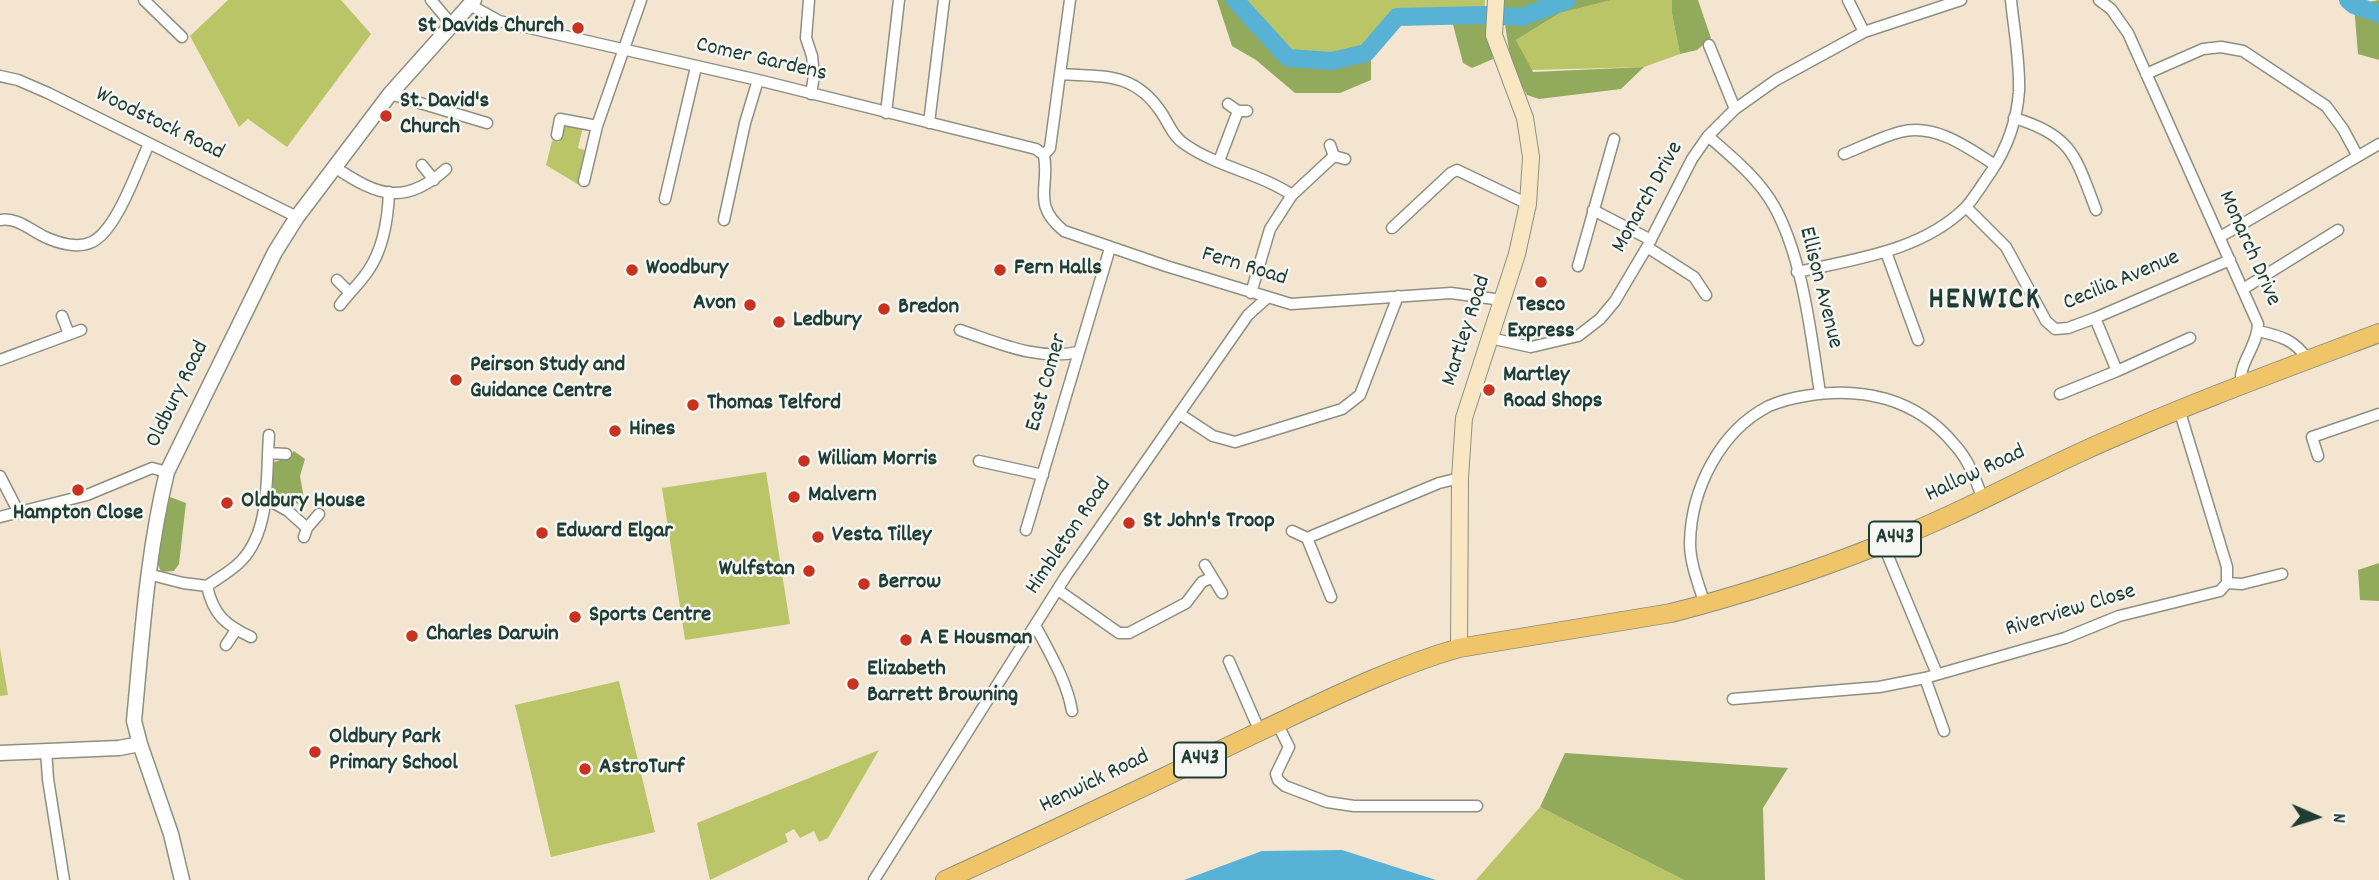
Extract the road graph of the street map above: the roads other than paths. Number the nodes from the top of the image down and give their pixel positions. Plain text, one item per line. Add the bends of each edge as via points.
1 (144, 0) edge
2 (431, 0) edge
3 (641, 0) edge
4 (809, 0) edge
5 (899, 0) edge
6 (944, 0) edge
7 (1070, 0) edge
8 (1496, 0) edge
9 (1848, 0) edge
10 (1961, 0) edge
11 (2011, 0) edge
12 (2099, 0) edge
13 (472, 3) edge
14 (452, 25) junction
15 (1864, 32) junction
16 (181, 36) dead end
17 (1709, 45) dead end
18 (624, 50) junction
19 (696, 67) junction
20 (1061, 74) junction
21 (2146, 74) junction
22 (0, 76) edge
23 (758, 80) junction
24 (390, 94) junction
25 (811, 94) junction
26 (1238, 109) dead end
27 (1735, 109) junction
28 (886, 113) junction
29 (2014, 118) junction
30 (487, 122) dead end
31 (929, 123) junction
32 (597, 126) junction
33 (557, 135) dead end
34 (1708, 136) junction
35 (1614, 139) dead end
36 (149, 144) junction
37 (2379, 144) edge
38 (1336, 153) dead end
39 (1844, 154) dead end
40 (1044, 155) junction
41 (2357, 155) junction
42 (1219, 161) junction
43 (422, 164) dead end
44 (1995, 165) junction
45 (336, 168) junction
46 (446, 169) dead end
47 (434, 180) junction
48 (584, 181) dead end
49 (389, 192) junction
50 (1292, 195) junction
51 (665, 199) dead end
52 (1528, 204) junction
53 (1966, 207) junction
54 (1593, 210) junction
55 (2096, 210) dead end
56 (297, 217) junction
57 (1402, 219) junction
58 (0, 220) edge
59 (724, 220) dead end
60 (1412, 227) dead end
61 (1392, 228) dead end
62 (2339, 230) dead end
63 (2220, 237) junction
64 (1649, 243) junction
65 (1110, 248) junction
66 (1886, 252) junction
67 (2230, 260) junction
68 (1578, 266) dead end
69 (1797, 272) junction
70 (337, 280) dead end
71 (2243, 289) junction
72 (349, 292) junction
73 (1251, 293) junction
74 (1706, 295) dead end
75 (1398, 296) junction
76 (1267, 298) junction
77 (1502, 300) junction
78 (340, 305) dead end
79 (62, 316) dead end
80 (2095, 318) junction
81 (82, 330) dead end
82 (960, 330) dead end
83 (2258, 331) junction
84 (2379, 333) edge
85 (69, 334) junction
86 (1490, 338) junction
87 (2190, 338) dead end
88 (1918, 340) dead end
89 (1078, 352) junction
90 (0, 359) edge
91 (2308, 360) junction
92 (2118, 371) junction
93 (2241, 385) junction
94 (1820, 393) junction
95 (2060, 394) dead end
96 (2179, 409) junction
97 (2379, 414) edge
98 (1181, 415) junction
99 (2309, 425) dead end
100 (269, 435) dead end
101 (2312, 437) junction
102 (268, 453) junction
103 (286, 454) dead end
104 (2318, 456) dead end
105 (979, 461) dead end
106 (167, 472) junction
107 (1043, 475) junction
108 (0, 476) edge
109 (1460, 478) junction
110 (265, 498) junction
111 (1983, 500) junction
112 (19, 513) junction
113 (319, 514) dead end
114 (0, 516) edge
115 (1026, 530) dead end
116 (1292, 531) dead end
117 (1307, 538) junction
118 (1883, 544) junction
119 (1205, 565) dead end
120 (148, 574) junction
121 (2282, 574) dead end
122 (1211, 578) junction
123 (2227, 583) junction
124 (206, 586) junction
125 (1058, 590) junction
126 (1222, 593) dead end
127 (1332, 598) dead end
128 (1704, 605) junction
129 (1035, 625) junction
130 (236, 630) junction
131 (251, 637) dead end
132 (226, 645) dead end
133 (1459, 648) junction
134 (1229, 661) dead end
135 (1937, 674) junction
136 (1925, 678) junction
137 (1733, 699) dead end
138 (1072, 711) dead end
139 (1277, 723) junction
140 (1944, 731) dead end
141 (1260, 732) junction
142 (139, 744) junction
143 (47, 750) junction
144 (0, 753) edge
145 (1477, 806) dead end
146 (64, 880) edge
147 (183, 880) edge
148 (874, 880) edge
149 (945, 880) edge

1 - 16 street
2 - 14 street
3 - 18 street
4 - 25 street via 806,38 814,76
5 - 28 street
6 - 31 street
7 - 20 street, Fern Road
8 - 52 main road, Martley Road via 1494,35 1525,118 1531,157
9 - 15 street
10 - 15 street, Monarch Drive
11 - 29 street via 2019,67
12 - 21 street, Monarch Drive via 2129,33
13 - 14 street, Oldbury Road
13 - 18 street, Comer Gardens via 499,21
14 - 24 street, Oldbury Road
15 - 27 street, Monarch Drive via 1776,80
17 - 27 street
18 - 19 street, Comer Gardens
18 - 32 street
19 - 23 street, Comer Gardens
19 - 51 street
20 - 40 street, Fern Road via 1050,148
20 - 42 street via 1117,78 1143,90 1176,138
21 - 41 street via 2203,49 2243,51 2326,106
21 - 63 street, Monarch Drive
22 - 36 street, Woodstock Road via 48,93
23 - 25 street, Comer Gardens
23 - 59 street via 745,124 732,205
24 - 30 street
24 - 45 street, Oldbury Road
25 - 28 street, Comer Gardens
26 - 42 street
27 - 34 street, Monarch Drive
28 - 31 street, Comer Gardens
29 - 44 street
29 - 55 street via 2057,135 2082,172
31 - 40 street, Comer Gardens via 1036,149
32 - 33 street via 561,119
32 - 48 street
34 - 64 street, Monarch Drive
34 - 69 street, Ellison Avenue via 1764,191 1783,226
35 - 54 street
36 - 56 street, Woodstock Road
36 - 58 street via 113,220 102,236 90,243 53,241 17,221
37 - 41 street
38 - 50 street
39 - 44 street via 1902,131 1929,131 1958,142
40 - 65 street, Fern Road via 1042,197 1052,220 1074,236
41 - 63 street
42 - 50 street
43 - 47 street
44 - 53 street
45 - 49 street via 368,189
45 - 56 street, Oldbury Road
46 - 47 street
47 - 49 street via 405,193
49 - 72 street via 387,220 377,252 369,271
50 - 73 street via 1270,229
52 - 57 street via 1457,170
52 - 77 main road, Martley Road
53 - 66 street via 1941,226
53 - 80 street, Cecilia Avenue via 2006,247 2051,327 2063,330
54 - 64 street
54 - 68 street
56 - 106 street, Oldbury Road via 275,252
57 - 60 street
57 - 61 street
62 - 71 street
63 - 67 street, Monarch Drive
64 - 74 street via 1694,277
64 - 86 street, Monarch Drive via 1615,301 1578,336 1531,347
65 - 73 street, Fern Road
65 - 89 street, East Comer
66 - 69 street
66 - 88 street
67 - 71 street, Monarch Drive
67 - 80 street, Cecilia Avenue
69 - 94 street, Ellison Avenue
70 - 72 street
71 - 83 street, Monarch Drive
72 - 78 street
73 - 76 street, Fern Road
75 - 76 street, Fern Road via 1309,304
75 - 77 street, Fern Road via 1451,293
75 - 98 street via 1360,395 1342,409 1235,442 1213,436
76 - 98 street, Himbleton Road via 1248,316
77 - 86 main road, Martley Road
79 - 85 street
80 - 92 street
81 - 85 street
82 - 89 street via 1034,354
83 - 91 street, Monarch Drive via 2291,341
83 - 93 street, Monarch Drive via 2240,374
84 - 91 main road, Hallow Road / A443
85 - 90 street
86 - 109 main road, Martley Road via 1464,418
87 - 92 street
89 - 107 street, East Comer
91 - 93 main road, Hallow Road / A443
92 - 95 street
93 - 96 main road, Hallow Road / A443
94 - 111 street via 1856,391 1895,401 1927,418 1960,452
94 - 128 street via 1768,407 1735,432 1712,461 1695,507 1690,543
96 - 111 main road, Hallow Road / A443
96 - 123 street via 2227,567
97 - 101 street
98 - 125 street, Himbleton Road
99 - 101 street
100 - 102 street
101 - 104 street
102 - 103 street
102 - 110 street
105 - 107 street
106 - 112 street via 152,468 87,495
106 - 120 street, Oldbury Road
107 - 115 street, East Comer
108 - 112 street
109 - 117 street
109 - 133 main road, Martley Road
110 - 113 street via 289,510 305,532
110 - 124 street via 253,546 241,561
111 - 118 main road, Hallow Road / A443
112 - 114 street
116 - 117 street
117 - 127 street
118 - 128 main road, Hallow Road / A443
118 - 135 street
119 - 122 street
120 - 124 street
120 - 142 street, Oldbury Road via 135,720
121 - 123 street, Riverview Close
122 - 125 street via 1202,582 1186,603 1129,633 1119,633
122 - 126 street
123 - 135 street, Riverview Close via 2220,591
124 - 130 street via 211,604
125 - 129 street, Himbleton Road
128 - 133 main road, Hallow Road / A443
129 - 138 street
129 - 148 street, Himbleton Road
130 - 131 street
130 - 132 street
133 - 139 main road, Henwick Road / A443 via 1424,658
134 - 141 street
135 - 136 street, Riverview Close
136 - 137 street, Riverview Close via 1866,689
136 - 140 street
139 - 141 main road, Henwick Road / A443
139 - 145 street via 1289,747 1276,774 1285,786 1327,803 1354,806
141 - 149 main road, Henwick Road / A443
142 - 143 street
142 - 147 street, Oldbury Road
143 - 144 street
143 - 146 street

